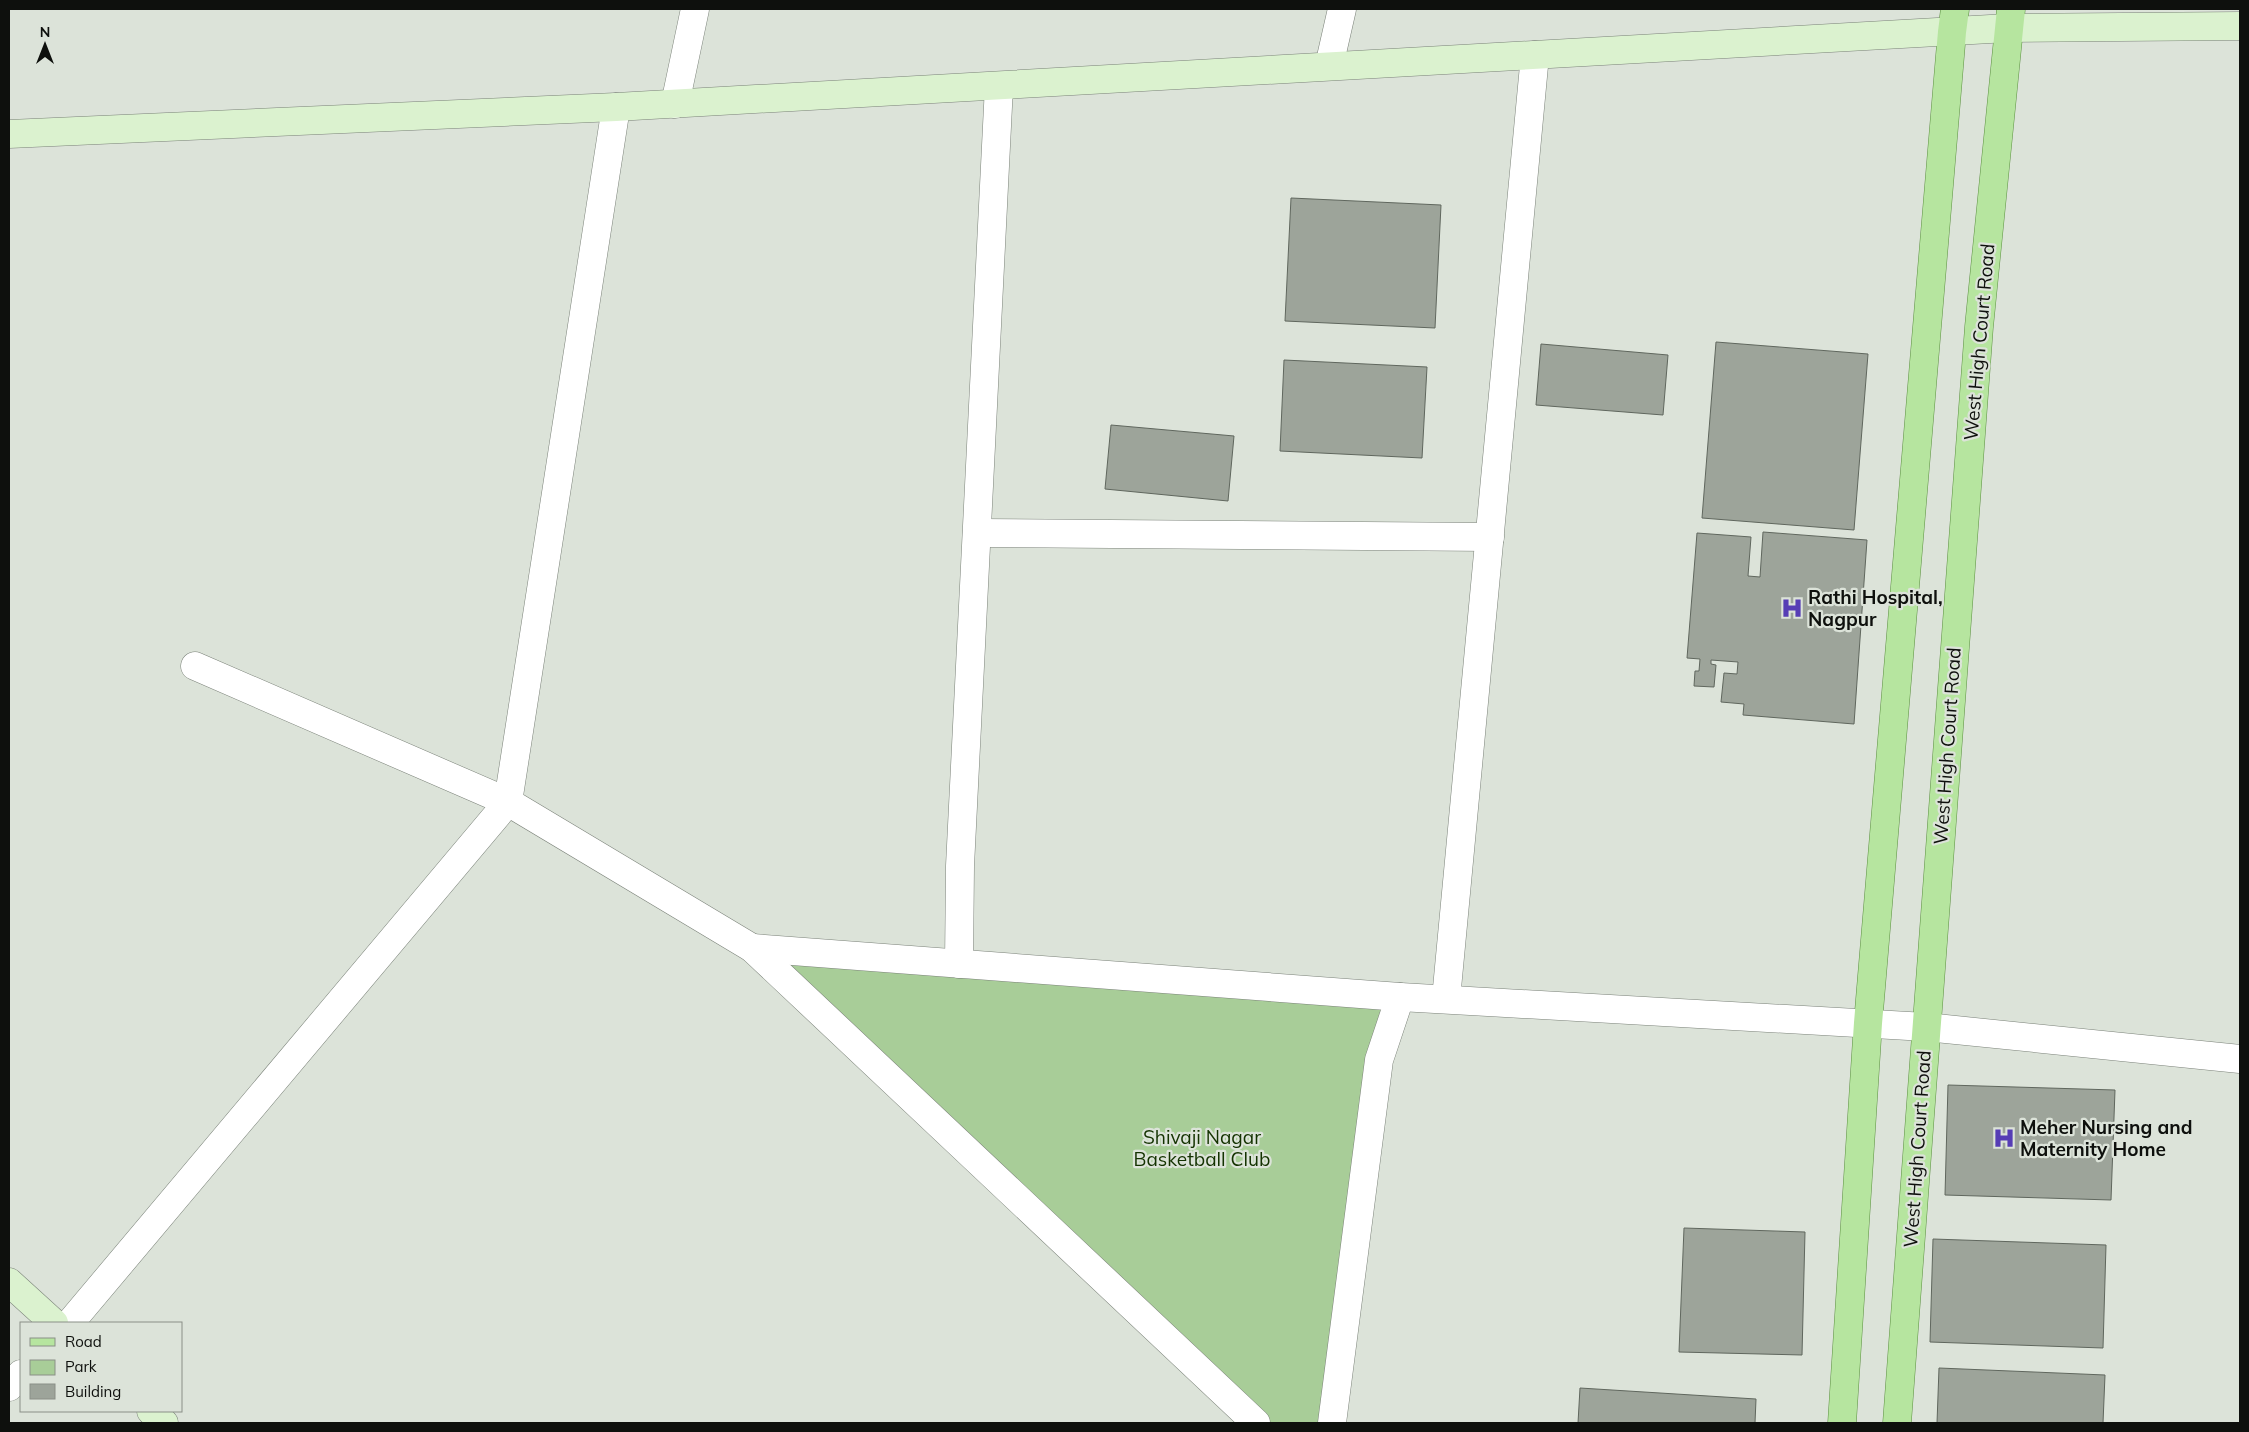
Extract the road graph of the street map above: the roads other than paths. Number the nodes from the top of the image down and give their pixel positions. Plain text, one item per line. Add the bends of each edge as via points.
1 (695, 9) edge
2 (1342, 9) edge
3 (2009, 18) edge
4 (1953, 20) edge
5 (2240, 26) edge
6 (1535, 55) junction
7 (1329, 66) junction
8 (999, 86) junction
9 (675, 104) junction
10 (616, 107) junction
11 (9, 134) edge
12 (977, 532) junction
13 (1490, 536) junction
14 (196, 666) dead end
15 (508, 802) junction
16 (752, 948) junction
17 (959, 964) junction
18 (1400, 997) junction
19 (1446, 999) junction
20 (1868, 1023) junction
21 (1926, 1027) junction
22 (2240, 1059) edge
23 (9, 1282) edge
24 (53, 1322) edge
25 (71, 1322) edge
26 (20, 1375) edge
27 (9, 1387) edge
28 (151, 1412) edge
29 (164, 1423) edge
30 (1256, 1423) edge
31 (1332, 1423) edge
32 (1842, 1423) edge
33 (1897, 1423) edge

1 - 9 street
2 - 7 street
3 - 4 street
3 - 5 street
3 - 21 main road, West High Court Road via 1978,326
4 - 6 street
4 - 20 main road
6 - 7 street
6 - 13 street
7 - 8 street
8 - 9 street
8 - 12 street
9 - 10 street
10 - 11 street
10 - 15 street
12 - 13 street
12 - 17 street via 960,866
13 - 19 street
14 - 15 street
15 - 16 street
15 - 25 street
16 - 17 street
16 - 30 street
17 - 18 street
18 - 19 street
18 - 31 street via 1379,1060
19 - 20 street
20 - 21 street
20 - 32 main road
21 - 22 street
21 - 33 main road, West High Court Road
23 - 24 street
26 - 27 street
28 - 29 street

